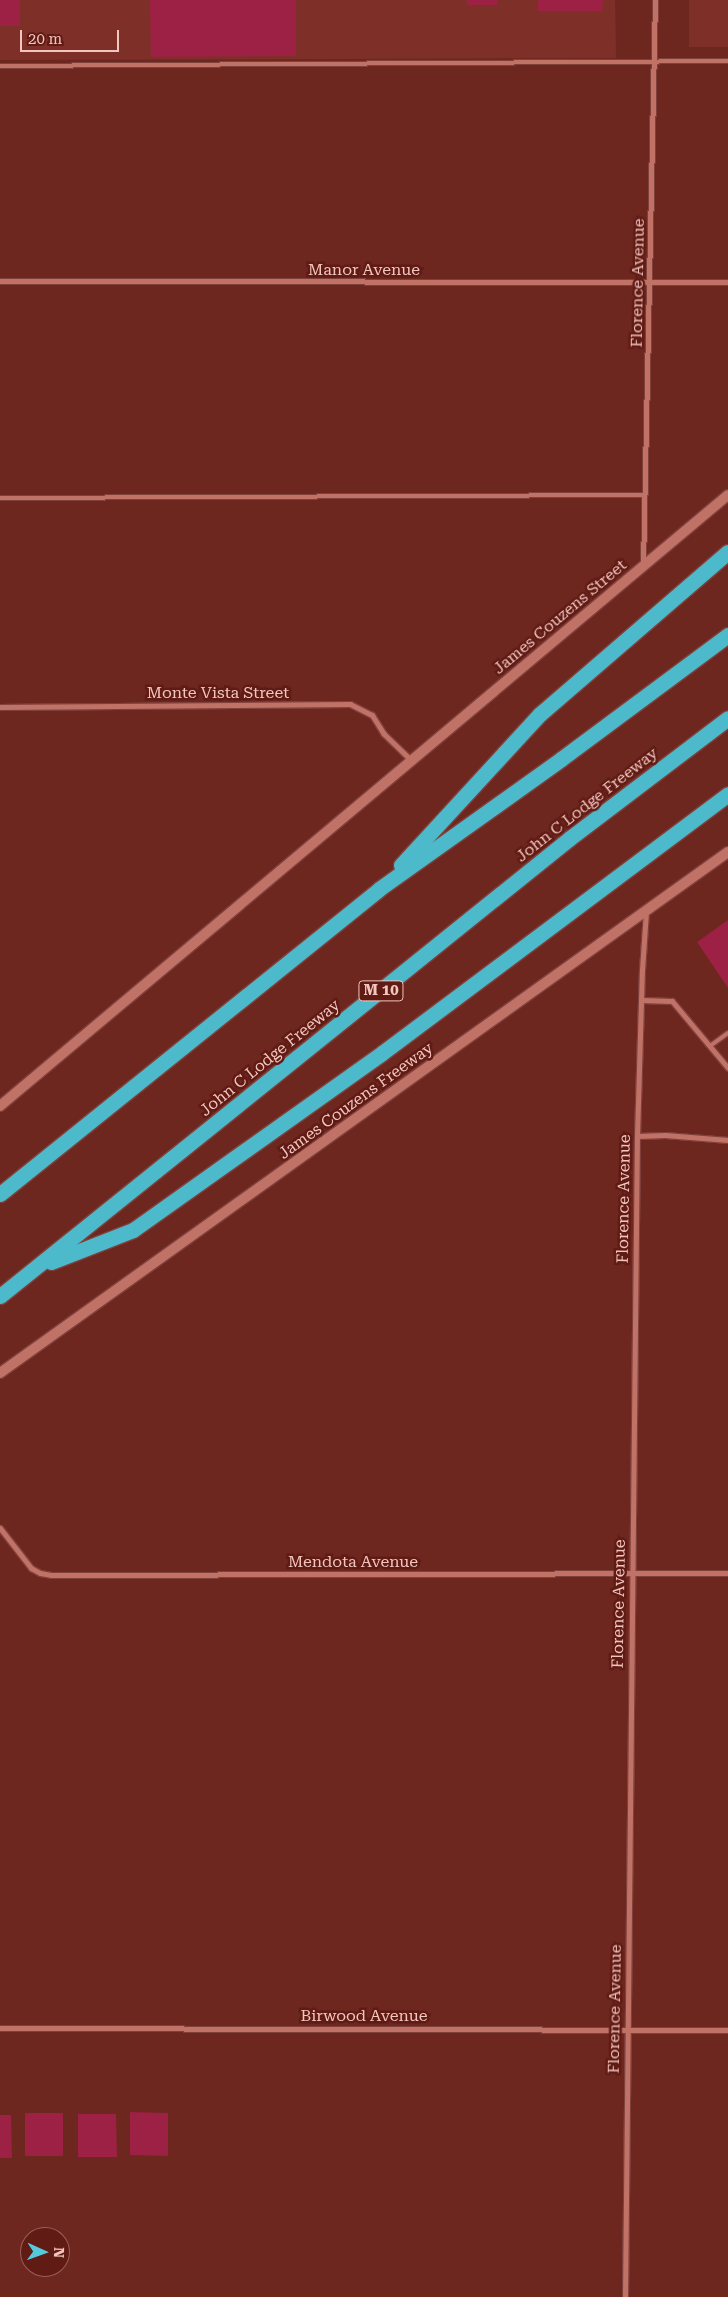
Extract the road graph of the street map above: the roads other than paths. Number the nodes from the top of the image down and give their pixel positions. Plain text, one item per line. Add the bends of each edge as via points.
1 (655, 0) edge
2 (654, 61) junction
3 (728, 61) edge
4 (0, 66) edge
5 (0, 281) edge
6 (728, 282) edge
7 (650, 283) junction
8 (645, 494) junction
9 (728, 495) edge
10 (0, 498) edge
11 (728, 552) edge
12 (643, 566) junction
13 (728, 635) edge
14 (0, 707) edge
15 (728, 718) edge
16 (412, 761) junction
17 (728, 794) edge
18 (728, 852) edge
19 (379, 889) junction
20 (646, 912) junction
21 (641, 1000) junction
22 (728, 1033) edge
23 (710, 1046) junction
24 (728, 1068) edge
25 (0, 1106) edge
26 (637, 1136) junction
27 (728, 1140) edge
28 (0, 1194) edge
29 (38, 1267) junction
30 (0, 1296) edge
31 (0, 1373) edge
32 (0, 1528) edge
33 (632, 1573) junction
34 (728, 1573) edge
35 (0, 2028) edge
36 (628, 2029) junction
37 (728, 2030) edge
38 (625, 2297) edge

1 - 2 street, Florence Avenue
2 - 3 lane
2 - 4 lane
2 - 7 street, Florence Avenue
5 - 7 street, Manor Avenue
6 - 7 street, Manor Avenue
7 - 8 street, Florence Avenue
8 - 10 lane
8 - 12 street, Florence Avenue
9 - 12 main road, James Couzens Street
11 - 19 highway via 540,714
12 - 16 main road, James Couzens Street
13 - 19 highway
14 - 16 street, Monte Vista Street via 350,704 372,715 384,734
15 - 29 highway, John C Lodge Freeway / M 10 via 570,838
16 - 25 main road
17 - 29 highway via 390,1047 133,1230
18 - 20 main road, James Couzens Freeway
19 - 28 highway
20 - 21 street, Florence Avenue
20 - 31 main road, James Couzens Freeway
21 - 23 street via 672,1001
21 - 26 street, Florence Avenue
22 - 23 lane
23 - 24 street
26 - 27 street
26 - 33 street, Florence Avenue
29 - 30 highway, John C Lodge Freeway / M 10
32 - 33 street, Mendota Avenue via 31,1568 51,1576
33 - 34 street, Mendota Avenue
33 - 36 street, Florence Avenue
35 - 36 street, Birwood Avenue
36 - 37 street, Birwood Avenue
36 - 38 street, Florence Avenue

